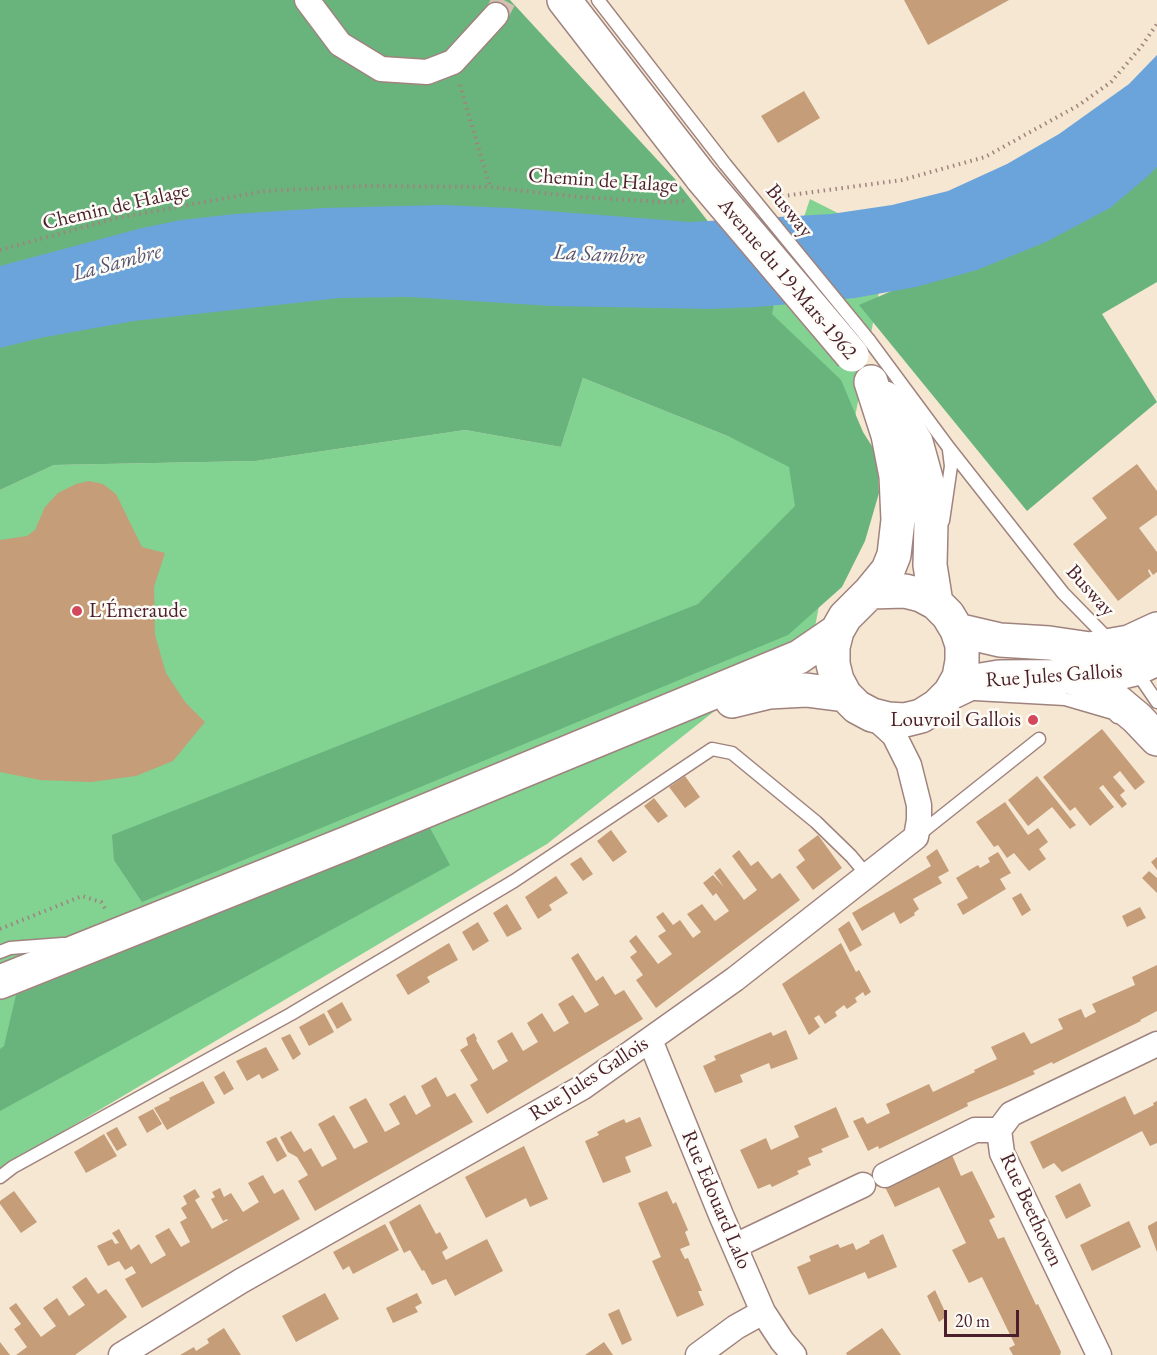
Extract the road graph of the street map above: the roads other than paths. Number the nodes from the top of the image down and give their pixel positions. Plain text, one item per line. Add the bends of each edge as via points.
1 (307, 0) edge
2 (564, 0) edge
3 (598, 0) edge
4 (496, 15) tunnel mouth
5 (704, 181) junction
6 (860, 347) junction
7 (871, 382) junction
8 (949, 448) junction
9 (930, 565) junction
10 (870, 592) junction
11 (936, 603) junction
12 (1157, 629) edge
13 (957, 630) junction
14 (837, 631) junction
15 (1123, 659) edge
16 (1071, 677) junction
17 (950, 693) junction
18 (845, 695) junction
19 (1157, 702) edge
20 (872, 715) junction
21 (921, 716) junction
22 (1157, 728) edge
23 (1039, 739) dead end
24 (1157, 739) edge
25 (1157, 746) edge
26 (542, 764) junction
27 (915, 784) junction
28 (916, 837) junction
29 (867, 876) junction
30 (111, 938) junction
31 (0, 952) edge
32 (0, 982) edge
33 (650, 1040) junction
34 (1157, 1044) edge
35 (999, 1130) junction
36 (885, 1175) dead end
37 (0, 1177) edge
38 (863, 1185) dead end
39 (735, 1246) junction
40 (763, 1312) junction
41 (121, 1355) edge
42 (698, 1355) edge
43 (794, 1355) edge
44 (1099, 1355) edge

1 - 4 street via 340,44 381,69 427,72 453,62
2 - 5 main road, Avenue du 19-Mars-1962
3 - 5 lane
5 - 6 main road, Avenue du 19-Mars-1962, bridge
6 - 7 main road, Avenue du 19-Mars-1962
6 - 8 lane, Busway
7 - 9 main road via 916,442 927,482
7 - 10 main road via 890,445 898,520 894,555 888,570
8 - 9 lane via 948,495
8 - 15 lane, Busway via 1063,593
9 - 11 main road
10 - 11 main road via 904,591
10 - 14 main road
11 - 13 main road
12 - 15 main road, Rue Jules Gallois via 1129,642
13 - 15 main road, Rue Jules Gallois via 1000,640 1049,643
13 - 17 main road via 962,661
14 - 18 main road via 833,664
14 - 26 main road via 799,657
15 - 16 main road, Rue Jules Gallois via 1106,676
15 - 19 lane, Busway
15 - 22 main road
16 - 17 main road, Rue Jules Gallois via 999,677 975,681
16 - 24 main road via 1101,688
17 - 21 main road
17 - 25 lane via 1065,699 1113,713
18 - 20 main road
18 - 26 main road via 806,690 769,692
20 - 21 main road via 888,720
20 - 27 street via 894,735
21 - 27 street via 915,738
23 - 28 lane
26 - 30 main road
27 - 28 street via 919,820
28 - 29 street, Rue Jules Gallois
29 - 33 street, Rue Jules Gallois
29 - 37 lane via 816,822 732,753 712,750 514,881 291,1014
30 - 31 lane
30 - 32 main road
33 - 39 street, Rue Edouard Lalo
33 - 41 street, Rue Jules Gallois via 583,1087 241,1281
34 - 35 street, Rue Beethoven via 1011,1114
35 - 36 street via 975,1130
35 - 44 street, Rue Beethoven via 1002,1153
38 - 39 street
39 - 40 street, Rue Edouard Lalo
40 - 42 street
40 - 43 street, Rue Edouard Lalo

